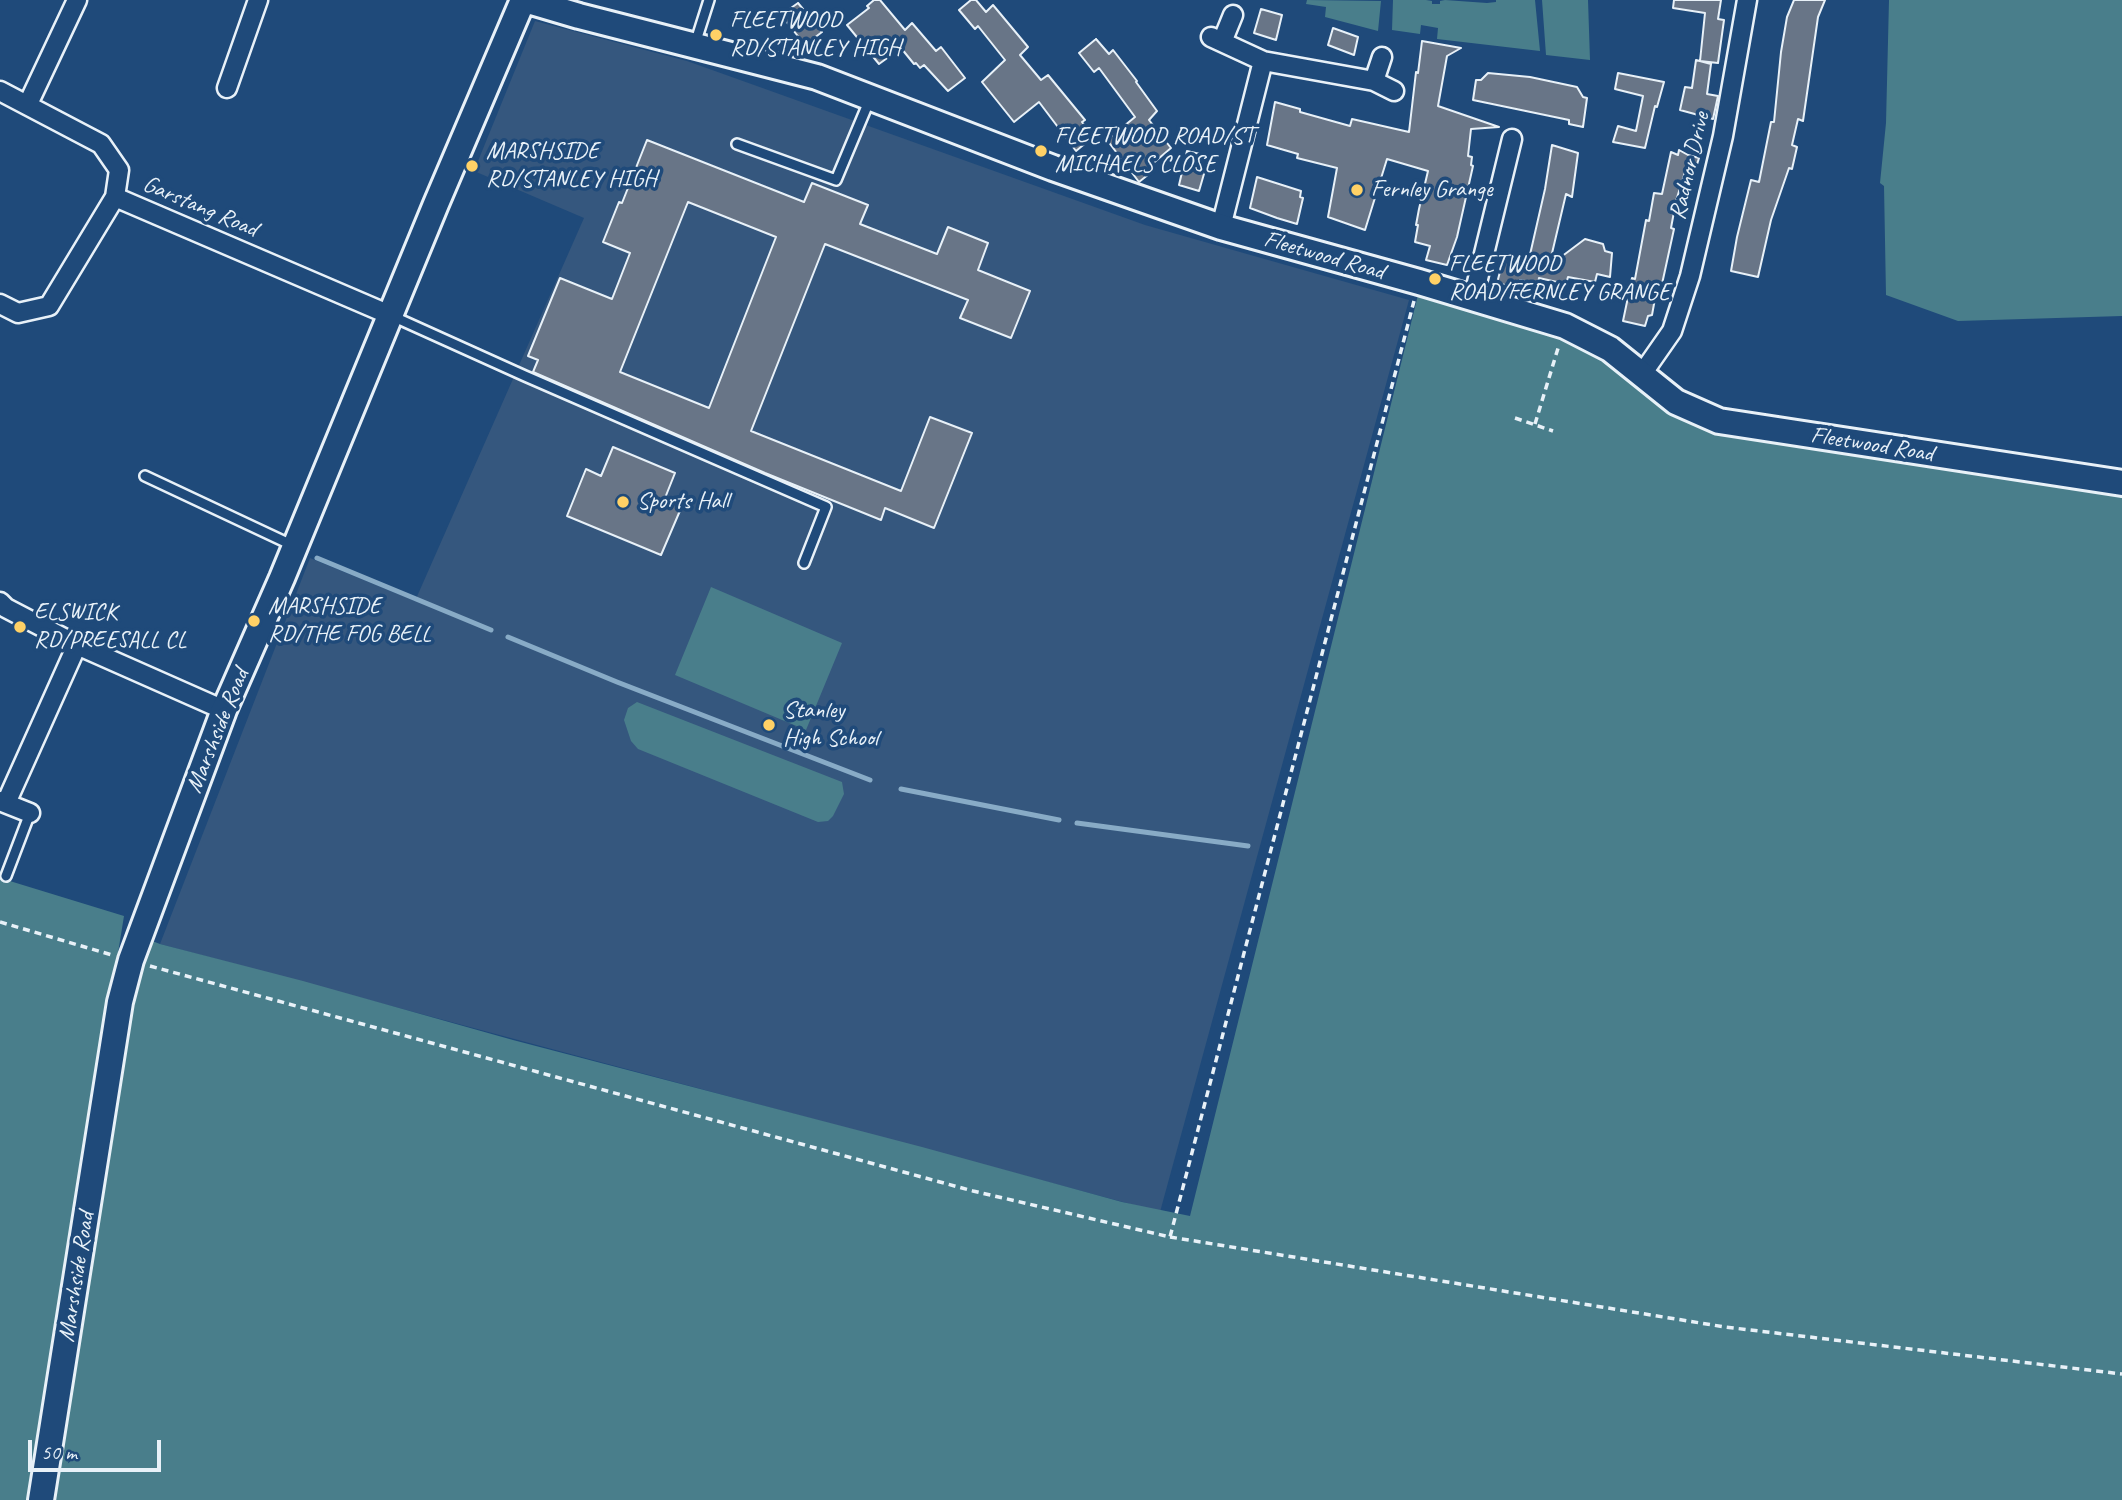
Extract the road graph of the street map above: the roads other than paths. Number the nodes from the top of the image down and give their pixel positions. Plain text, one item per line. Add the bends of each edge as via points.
1 (76, 0) edge
2 (258, 0) edge
3 (524, 0) edge
4 (709, 0) edge
5 (1747, 0) edge
6 (1233, 15) dead end
7 (694, 45) junction
8 (1382, 57) dead end
9 (1263, 61) junction
10 (1374, 81) junction
11 (227, 88) dead end
12 (0, 91) edge
13 (1394, 91) dead end
14 (870, 97) junction
15 (28, 104) junction
16 (1512, 139) dead end
17 (737, 144) dead end
18 (115, 197) junction
19 (1221, 227) junction
20 (1473, 299) junction
21 (0, 304) edge
22 (390, 315) junction
23 (1642, 374) junction
24 (145, 476) dead end
25 (2122, 483) edge
26 (295, 546) junction
27 (804, 562) dead end
28 (0, 603) edge
29 (77, 645) junction
30 (224, 710) junction
31 (3, 802) edge
32 (30, 813) joint
33 (6, 876) dead end
34 (41, 1500) edge

1 - 15 street
2 - 11 street
3 - 7 street, Fleetwood Road
3 - 22 street, Marshside Road
4 - 7 lane
5 - 23 street, Radnor Drive via 1723,136 1690,276 1672,331
6 - 9 street via 1216,39
7 - 14 street, Fleetwood Road via 817,77
8 - 10 street
9 - 10 street
9 - 19 street
10 - 13 street
12 - 15 street
14 - 17 lane via 836,180
14 - 19 street, Fleetwood Road
15 - 18 street via 101,144 119,170
16 - 20 street
18 - 21 street, Garstang Road via 48,306 18,313
18 - 22 street, Garstang Road
19 - 20 street, Fleetwood Road
20 - 23 street, Fleetwood Road via 1566,326 1610,349
22 - 26 street, Marshside Road
22 - 27 lane via 826,507
23 - 25 street, Fleetwood Road via 1676,402 1719,421
24 - 26 lane
26 - 30 street, Marshside Road
28 - 29 street
29 - 30 street
29 - 31 street
30 - 34 street, Marshside Road via 131,960 120,1002
31 - 32 street
32 - 33 lane

